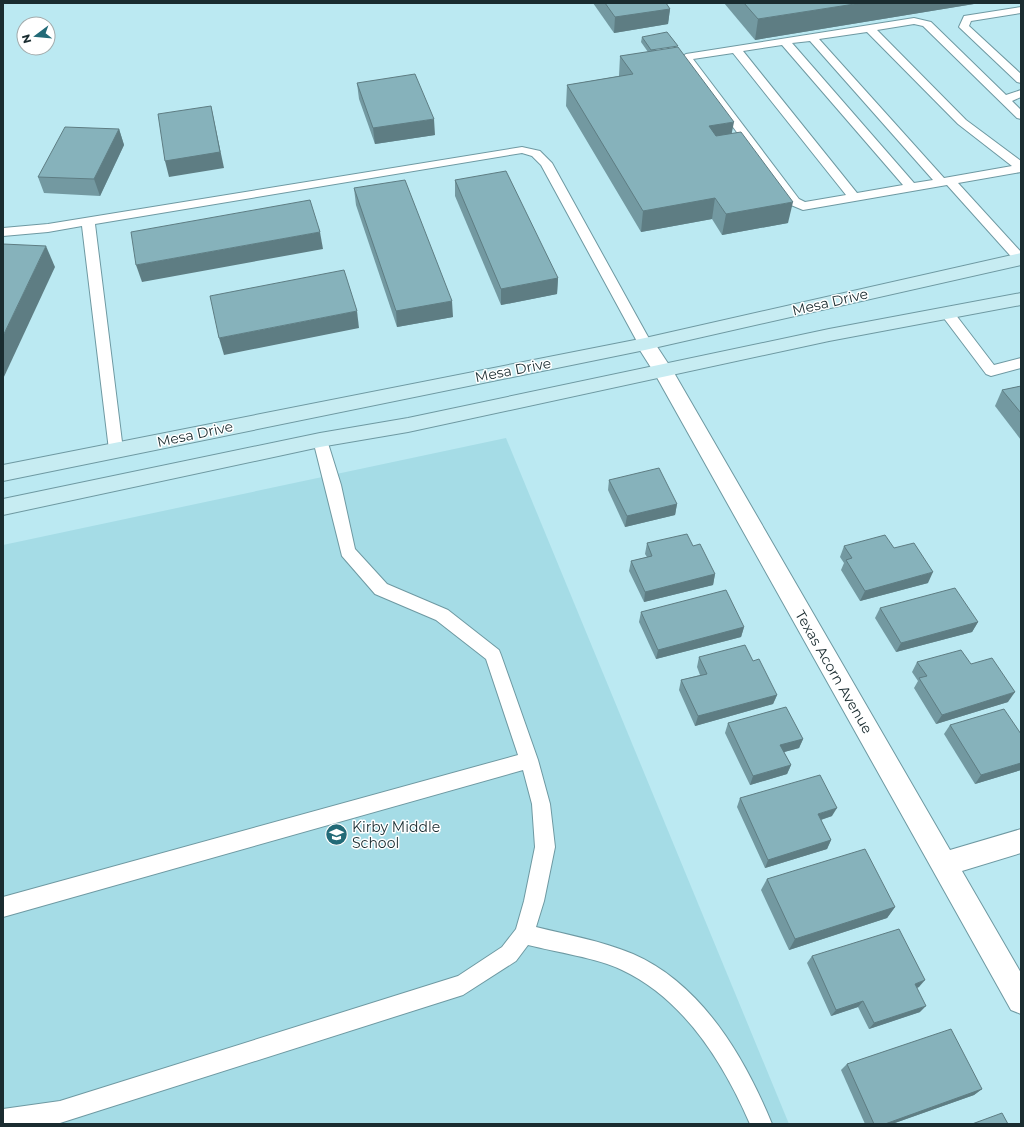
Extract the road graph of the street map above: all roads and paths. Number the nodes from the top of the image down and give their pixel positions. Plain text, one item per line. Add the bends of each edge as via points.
1 (1021, 10) edge
2 (869, 28) junction
3 (812, 37) junction
4 (785, 42) junction
5 (736, 49) junction
6 (1021, 80) edge
7 (1021, 93) edge
8 (1005, 100) junction
9 (1021, 116) edge
10 (1021, 168) edge
11 (945, 181) junction
12 (911, 187) junction
13 (854, 197) junction
14 (88, 222) junction
15 (3, 232) edge
16 (1021, 260) edge
17 (1021, 300) edge
18 (946, 313) junction
19 (645, 344) junction
20 (1021, 363) edge
21 (663, 371) junction
22 (311, 410) junction
23 (320, 440) junction
24 (116, 450) junction
25 (3, 473) edge
26 (3, 507) edge
27 (529, 760) junction
28 (1021, 841) edge
29 (945, 864) junction
30 (3, 907) edge
31 (524, 934) junction
32 (1021, 1000) edge
33 (3, 1120) edge
34 (761, 1124) edge

1 - 6 lane via 968,18 964,27
2 - 3 lane
2 - 8 lane via 914,21 927,24
2 - 10 lane via 962,122
3 - 4 lane
3 - 11 lane
4 - 5 lane
4 - 12 lane
5 - 13 lane
5 - 13 lane via 686,57 795,202 803,206
7 - 8 lane
8 - 9 lane
10 - 11 lane
11 - 12 lane
11 - 16 lane
12 - 13 lane
14 - 15 lane
14 - 19 lane via 522,150 536,153 546,163
14 - 24 lane
16 - 19 main road, Mesa Drive
17 - 18 main road
18 - 20 lane via 991,371
18 - 21 main road
19 - 21 street, Texas Acorn Avenue
19 - 22 main road, Mesa Drive
21 - 23 main road via 408,425
21 - 29 street, Texas Acorn Avenue
22 - 23 main road
22 - 24 main road, Mesa Drive
23 - 26 main road
23 - 27 lane via 348,552 381,589 442,615 493,655
24 - 25 main road, Mesa Drive
27 - 30 lane
27 - 31 lane via 541,804 544,847 534,901
28 - 29 street
29 - 32 street, Texas Acorn Avenue
31 - 33 lane via 509,954 463,985 60,1112
31 - 34 lane via 606,955 631,964 658,980 713,1035 734,1067

